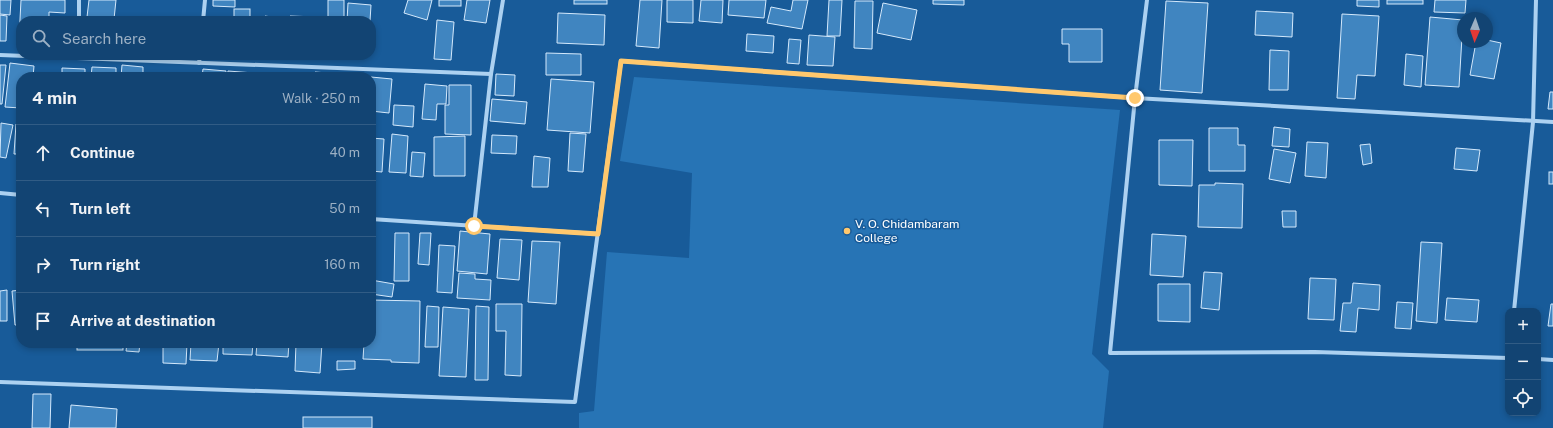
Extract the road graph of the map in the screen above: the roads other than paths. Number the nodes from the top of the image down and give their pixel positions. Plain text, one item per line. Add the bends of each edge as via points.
1 (79, 0) edge
2 (204, 0) edge
3 (503, 0) edge
4 (1147, 0) edge
5 (1536, 0) edge
6 (79, 16) edge
7 (203, 16) edge
8 (0, 55) edge
9 (16, 55) edge
10 (148, 60) edge
11 (199, 60) edge
12 (199, 63) junction
13 (491, 74) junction
14 (1135, 98) junction
15 (1534, 122) junction
16 (1553, 122) edge
17 (0, 193) edge
18 (16, 195) edge
19 (376, 219) edge
20 (474, 226) junction
21 (598, 234) junction
22 (1514, 308) edge
23 (1505, 358) edge
24 (1541, 359) edge
25 (1553, 360) edge
26 (0, 382) edge

1 - 6 street
2 - 7 street
3 - 13 street
4 - 14 street
5 - 15 street
8 - 9 street
10 - 12 street
11 - 12 street
12 - 13 street
13 - 20 street
14 - 15 street
14 - 21 street via 621,61
14 - 23 street via 1110,353 1315,352
15 - 16 street
15 - 22 street
17 - 18 street
19 - 20 street
20 - 21 street
21 - 26 street via 575,402
24 - 25 street

